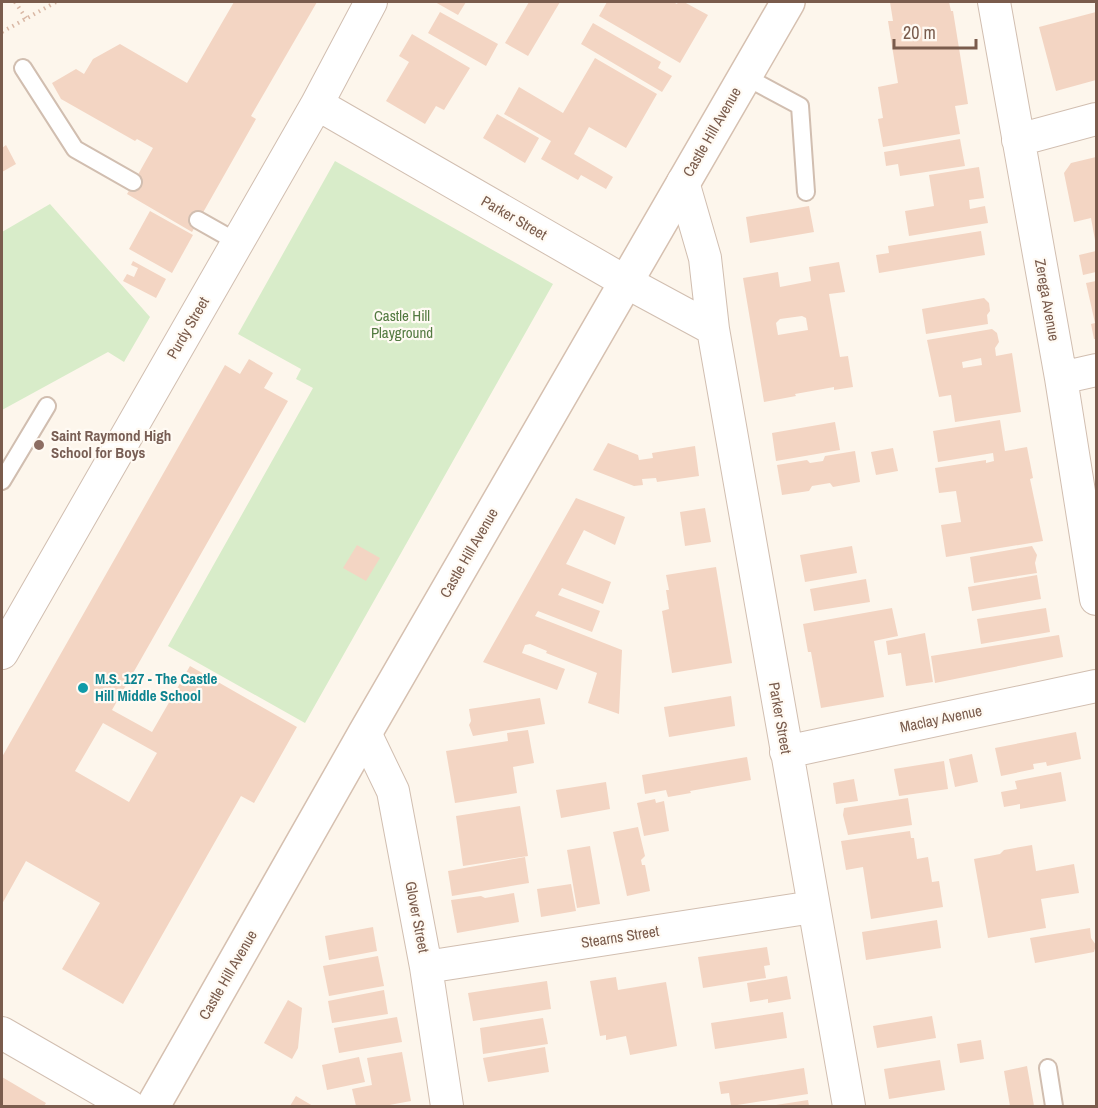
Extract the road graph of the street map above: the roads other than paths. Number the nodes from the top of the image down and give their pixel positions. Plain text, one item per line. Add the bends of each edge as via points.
1 (371, 2) edge
2 (788, 2) edge
3 (994, 2) edge
4 (23, 68) dead end
5 (744, 76) junction
6 (317, 104) junction
7 (1096, 120) edge
8 (1018, 140) junction
9 (133, 182) dead end
10 (683, 182) junction
11 (806, 192) dead end
12 (198, 220) dead end
13 (237, 242) junction
14 (626, 282) junction
15 (713, 329) junction
16 (1096, 370) edge
17 (1061, 378) junction
18 (47, 406) dead end
19 (2, 481) edge
20 (1096, 599) edge
21 (2, 653) edge
22 (1096, 686) edge
23 (365, 733) junction
24 (786, 752) junction
25 (813, 907) junction
26 (426, 967) junction
27 (2, 1033) edge
28 (1048, 1068) dead end
29 (129, 1107) edge
30 (153, 1107) edge
31 (447, 1107) edge
32 (849, 1107) edge
33 (1054, 1107) edge

1 - 6 street, Purdy Street
2 - 5 main road, Castle Hill Avenue
3 - 8 street, Zerega Avenue
4 - 9 lane via 75,148
5 - 10 main road, Castle Hill Avenue
5 - 11 lane via 800,106
6 - 13 street, Purdy Street
6 - 14 street, Parker Street
7 - 8 street
8 - 17 street, Zerega Avenue
10 - 14 main road, Castle Hill Avenue
10 - 15 street, Parker Street via 705,258
12 - 13 lane
13 - 21 street, Purdy Street
14 - 15 street, Parker Street
14 - 23 main road, Castle Hill Avenue
15 - 24 street, Parker Street
16 - 17 street
17 - 20 street, Zerega Avenue
18 - 19 lane
22 - 24 street, Maclay Avenue
23 - 26 street, Glover Street via 393,791
23 - 30 main road, Castle Hill Avenue
24 - 25 street, Parker Street
25 - 26 street, Stearns Street
25 - 32 street, Parker Street
26 - 31 street, Glover Street
27 - 29 street
28 - 33 lane

